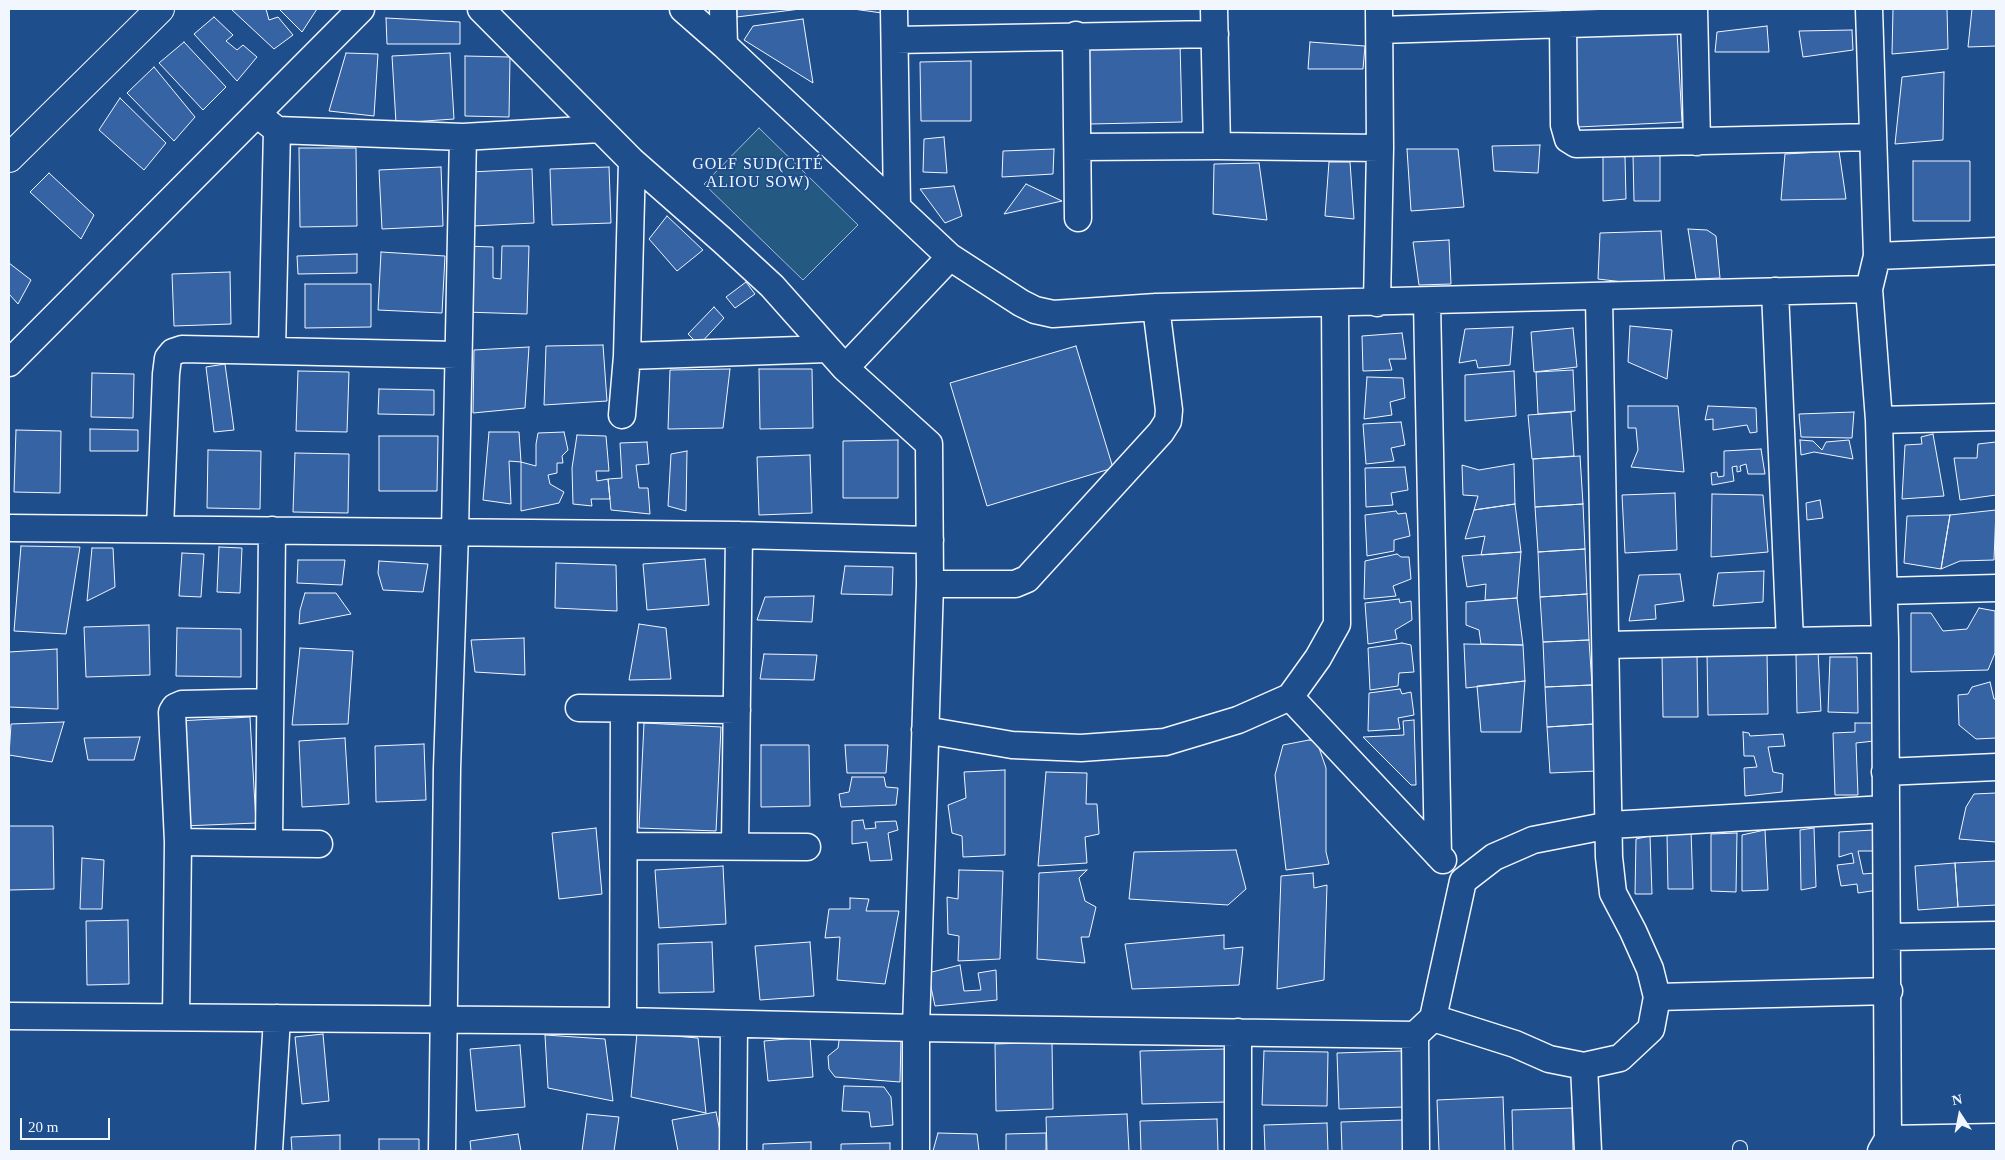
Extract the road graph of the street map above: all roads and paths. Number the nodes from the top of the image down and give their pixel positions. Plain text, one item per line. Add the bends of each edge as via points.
1 (160, 9) edge
2 (362, 9) edge
3 (481, 9) edge
4 (683, 9) edge
5 (723, 9) edge
6 (894, 9) edge
7 (1869, 9) edge
8 (1694, 15) edge
9 (1379, 19) edge
10 (1214, 21) edge
11 (1563, 24) junction
12 (1076, 35) junction
13 (895, 40) junction
14 (724, 45) junction
15 (267, 122) junction
16 (600, 129) junction
17 (463, 137) junction
18 (1872, 137) junction
19 (1698, 142) junction
20 (1217, 146) junction
21 (1078, 147) junction
22 (1380, 148) junction
23 (9, 158) edge
24 (632, 161) junction
25 (898, 206) junction
26 (1078, 218) dead end
27 (1996, 252) edge
28 (1877, 256) junction
29 (950, 257) junction
30 (1869, 289) junction
31 (1775, 291) junction
32 (1599, 297) junction
33 (1427, 302) junction
34 (1377, 303) junction
35 (1335, 304) junction
36 (1156, 308) junction
37 (827, 349) junction
38 (272, 350) junction
39 (457, 355) junction
40 (626, 356) junction
41 (9, 363) edge
42 (845, 368) junction
43 (622, 415) dead end
44 (1996, 417) edge
45 (1880, 420) junction
46 (9, 528) edge
47 (160, 529) junction
48 (272, 530) junction
49 (455, 532) junction
50 (739, 535) junction
51 (930, 540) junction
52 (930, 584) junction
53 (1996, 588) edge
54 (1884, 591) junction
55 (1885, 639) junction
56 (1790, 641) junction
57 (1606, 645) junction
58 (1290, 697) junction
59 (270, 702) junction
60 (579, 708) dead end
61 (624, 709) junction
62 (737, 710) junction
63 (925, 730) junction
64 (1996, 767) edge
65 (1885, 772) junction
66 (1885, 809) junction
67 (1610, 824) junction
68 (178, 842) junction
69 (269, 843) junction
70 (319, 844) dead end
71 (624, 846) junction
72 (735, 846) junction
73 (807, 847) dead end
74 (1438, 855) junction
75 (1463, 881) junction
76 (1996, 935) edge
77 (1888, 937) junction
78 (1888, 991) junction
79 (1657, 997) junction
80 (9, 1016) edge
81 (176, 1017) junction
82 (276, 1018) junction
83 (443, 1020) junction
84 (623, 1021) junction
85 (734, 1024) junction
86 (1424, 1027) junction
87 (916, 1028) junction
88 (1238, 1032) junction
89 (1584, 1066) junction
90 (1996, 1137) edge
91 (1885, 1145) edge
92 (269, 1151) edge
93 (442, 1151) edge
94 (733, 1151) edge
95 (916, 1151) edge
96 (1238, 1151) edge
97 (1416, 1151) edge
98 (1588, 1151) edge

1 - 23 main road
2 - 15 street
3 - 16 street
4 - 14 street
5 - 14 street
6 - 13 street
7 - 18 street
8 - 11 street
8 - 19 street
9 - 11 street
9 - 22 street
10 - 12 street
10 - 20 street
11 - 19 street via 1564,125 1568,139 1576,144
12 - 13 street
12 - 21 street
13 - 25 street
14 - 25 street
15 - 17 street
15 - 38 street
15 - 41 street
16 - 17 street
16 - 24 street
17 - 39 street
18 - 19 street
18 - 28 street
20 - 21 street
20 - 22 street
21 - 26 street
22 - 34 street
24 - 37 street via 772,286
24 - 40 street
25 - 29 street
27 - 28 street
28 - 30 street
29 - 36 street via 1035,310 1053,314
29 - 42 street
30 - 31 street
30 - 45 street
31 - 32 street
31 - 56 street
32 - 33 street
32 - 57 street
33 - 34 street
33 - 74 street
34 - 35 street
35 - 36 street
35 - 58 street via 1336,624 1318,658
36 - 52 street via 1169,410 1161,432 1027,579 1015,584
37 - 40 street
37 - 42 street
38 - 39 street
38 - 47 street via 182,349 168,358
39 - 49 street
40 - 43 street
42 - 51 street via 930,444
44 - 45 street
45 - 54 street
46 - 47 street
47 - 48 street
48 - 49 street
48 - 59 street
49 - 50 street
49 - 83 street
50 - 51 street
50 - 62 street
51 - 52 street
52 - 63 street
53 - 54 street
54 - 55 street
55 - 56 street
55 - 65 street
56 - 57 street
57 - 67 street
58 - 63 street via 1238,720 1165,742 1081,748 1012,745
58 - 74 street
59 - 68 street via 182,704 175,707 172,712
59 - 69 street
60 - 61 street
61 - 62 street
61 - 71 street
62 - 72 street
63 - 87 street
64 - 65 street
65 - 66 street
66 - 67 street
66 - 77 street
67 - 75 street via 1533,840 1494,856
67 - 79 street via 1613,894 1650,969
68 - 69 street
68 - 81 street
69 - 70 street
71 - 72 street
71 - 84 street
72 - 73 street
74 - 75 street
75 - 86 street
76 - 77 street
77 - 78 street
78 - 79 street
78 - 91 street
79 - 89 street via 1651,1029 1620,1058
80 - 81 street
81 - 82 street
82 - 83 street
82 - 92 street
83 - 84 street
83 - 93 street
84 - 85 street
85 - 87 street
85 - 94 street
86 - 88 street
86 - 89 street via 1515,1044 1549,1059
86 - 97 street
87 - 88 street
87 - 95 street
88 - 96 street
89 - 98 street
90 - 91 street

